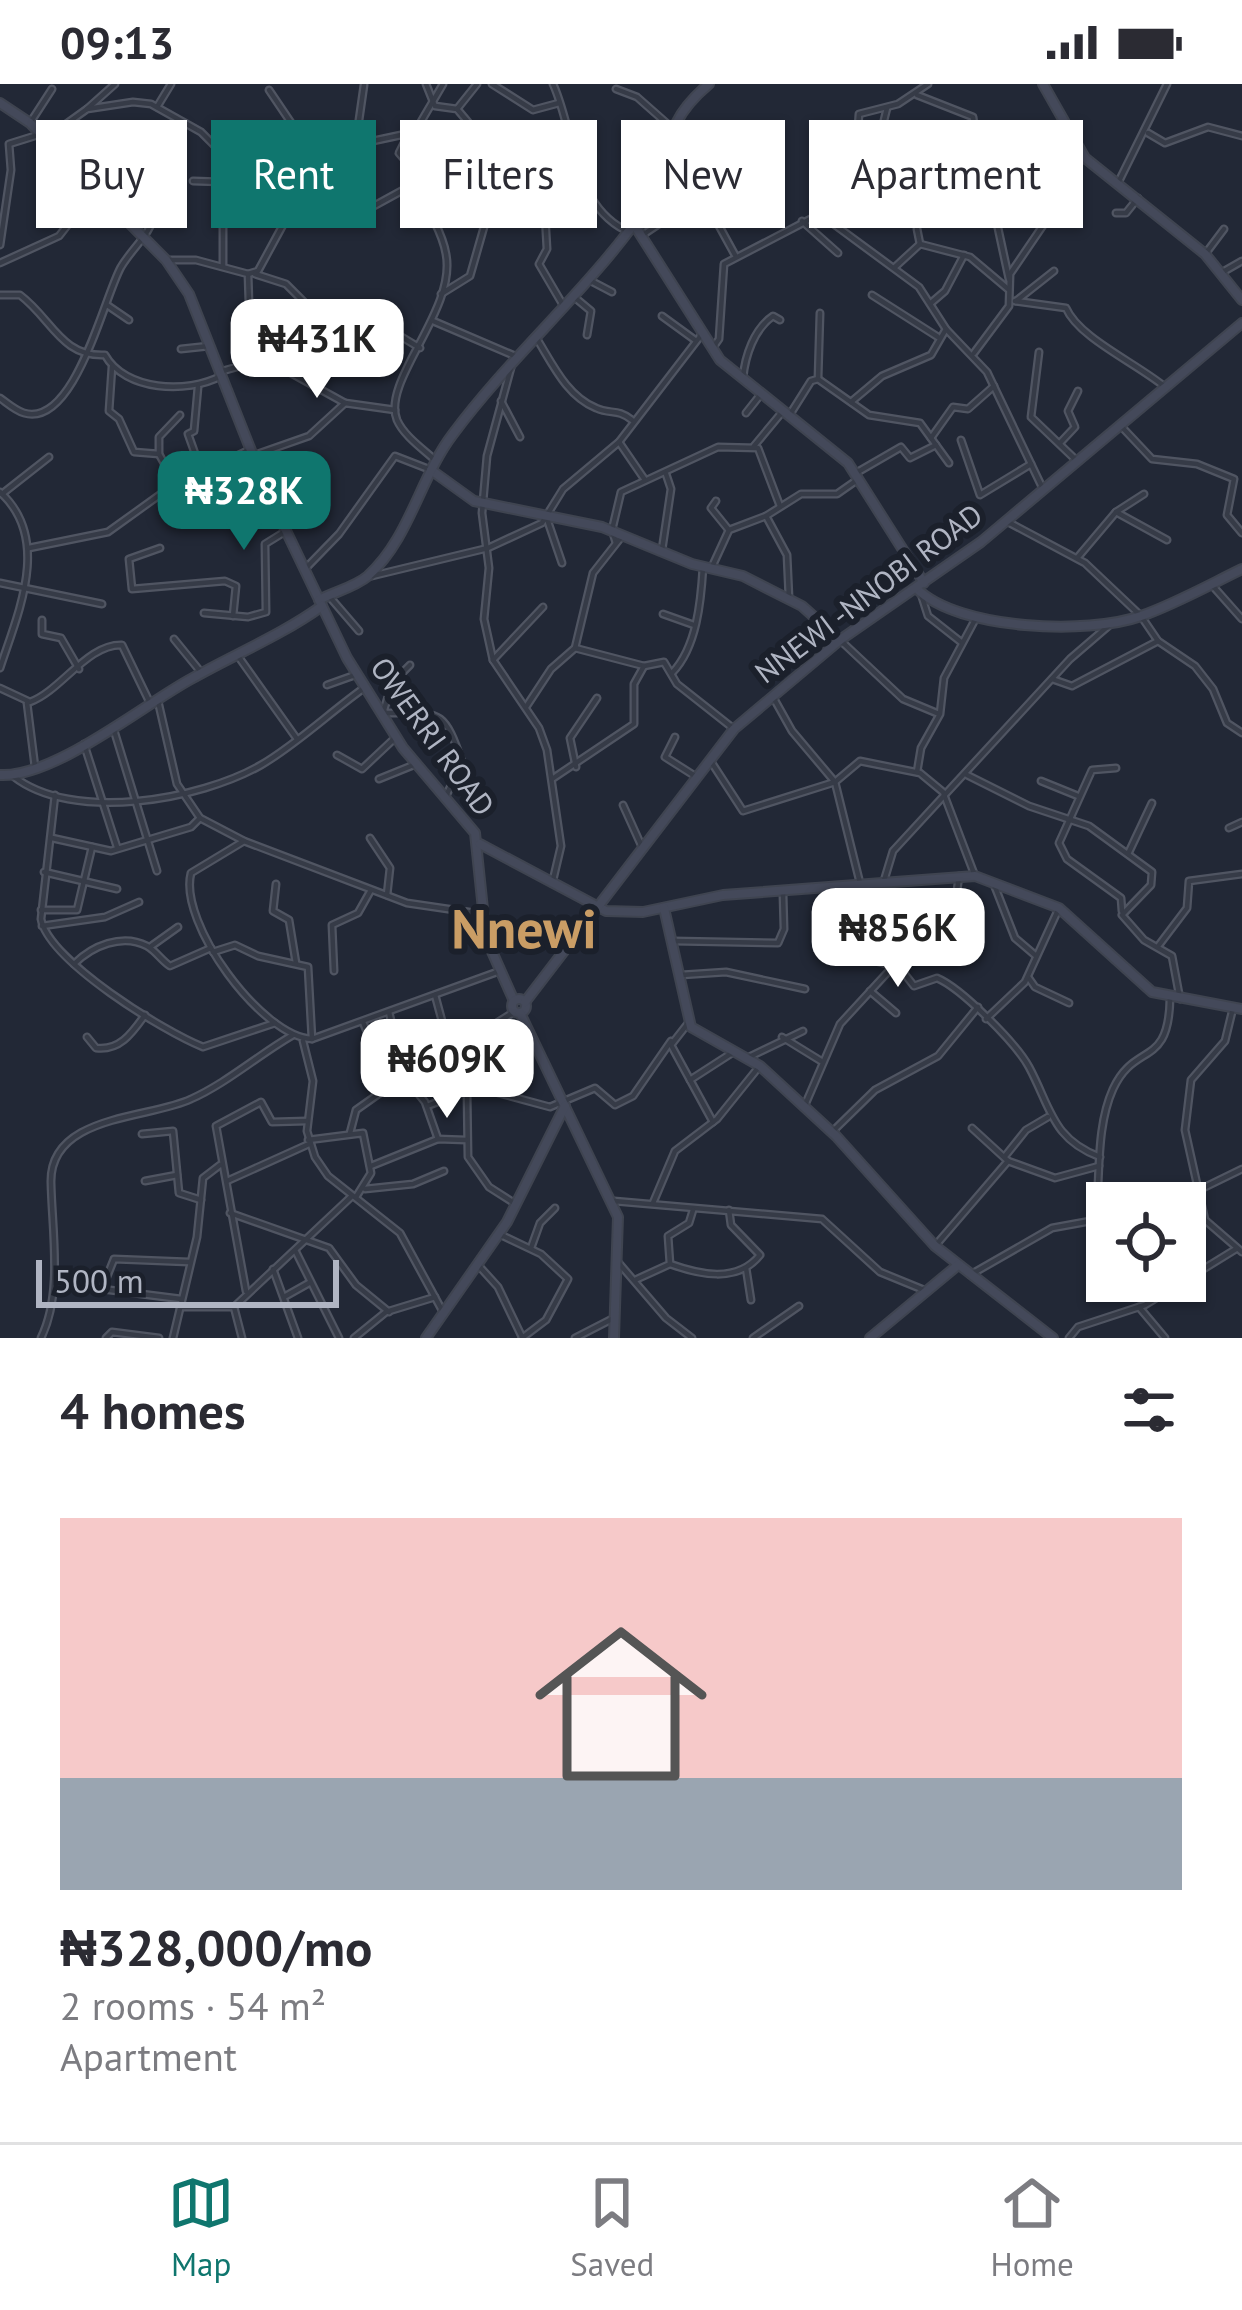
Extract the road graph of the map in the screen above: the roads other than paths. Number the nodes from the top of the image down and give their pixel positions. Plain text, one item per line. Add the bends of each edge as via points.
1 (115, 84) edge
2 (171, 84) edge
3 (426, 84) edge
4 (443, 84) edge
5 (477, 84) edge
6 (492, 84) edge
7 (553, 84) edge
8 (928, 84) edge
9 (1043, 84) edge
10 (1167, 84) edge
11 (364, 85) edge
12 (706, 85) edge
13 (52, 89) dead end
14 (616, 89) dead end
15 (269, 90) dead end
16 (914, 94) junction
17 (0, 103) edge
18 (434, 104) junction
19 (559, 104) junction
20 (157, 107) junction
21 (886, 108) junction
22 (87, 109) junction
23 (457, 110) junction
24 (70, 120) edge
25 (289, 120) edge
26 (359, 120) edge
27 (422, 120) edge
28 (465, 120) edge
29 (565, 120) edge
30 (663, 120) edge
31 (677, 120) edge
32 (859, 120) edge
33 (883, 120) edge
34 (973, 120) edge
35 (30, 123) junction
36 (36, 129) edge
37 (1146, 131) junction
38 (1242, 136) edge
39 (36, 138) edge
40 (211, 141) edge
41 (10, 142) junction
42 (0, 144) edge
43 (1085, 158) joint
44 (10, 177) junction
45 (0, 180) edge
46 (193, 181) dead end
47 (211, 182) edge
48 (1118, 183) junction
49 (1138, 198) junction
50 (2, 200) edge
51 (597, 208) edge
52 (1116, 213) dead end
53 (809, 218) edge
54 (802, 220) junction
55 (65, 228) edge
56 (135, 228) edge
57 (150, 228) edge
58 (224, 228) edge
59 (280, 228) edge
60 (435, 228) edge
61 (484, 228) edge
62 (546, 228) edge
63 (637, 228) edge
64 (642, 228) edge
65 (722, 228) edge
66 (840, 228) edge
67 (999, 228) edge
68 (1041, 228) edge
69 (917, 229) dead end
70 (1224, 229) dead end
71 (635, 231) junction
72 (146, 239) junction
73 (920, 244) junction
74 (0, 245) edge
75 (838, 253) dead end
76 (1204, 254) junction
77 (734, 255) junction
78 (964, 255) junction
79 (166, 260) junction
80 (1242, 261) edge
81 (0, 263) edge
82 (223, 266) junction
83 (895, 267) junction
84 (1054, 271) dead end
85 (1221, 273) junction
86 (252, 274) junction
87 (1009, 279) junction
88 (590, 280) junction
89 (1010, 290) junction
90 (613, 292) dead end
91 (441, 294) junction
92 (0, 295) edge
93 (872, 295) dead end
94 (573, 296) junction
95 (1242, 300) edge
96 (1013, 301) junction
97 (931, 303) junction
98 (107, 305) junction
99 (563, 305) junction
100 (820, 314) dead end
101 (662, 316) dead end
102 (129, 320) dead end
103 (780, 320) dead end
104 (433, 321) junction
105 (1242, 322) edge
106 (946, 329) junction
107 (535, 334) junction
108 (587, 335) dead end
109 (699, 337) junction
110 (938, 338) junction
111 (209, 346) junction
112 (420, 348) junction
113 (182, 349) dead end
114 (712, 349) junction
115 (1039, 352) dead end
116 (973, 355) junction
117 (88, 357) junction
118 (514, 357) junction
119 (249, 367) junction
120 (112, 368) junction
121 (220, 374) junction
122 (742, 378) junction
123 (818, 380) junction
124 (995, 386) junction
125 (198, 387) junction
126 (1165, 387) junction
127 (1078, 391) dead end
128 (762, 394) junction
129 (0, 398) edge
130 (501, 401) junction
131 (851, 402) junction
132 (345, 403) junction
133 (12, 406) junction
134 (395, 410) junction
135 (0, 412) edge
136 (746, 413) dead end
137 (786, 414) junction
138 (180, 415) dead end
139 (634, 422) junction
140 (1120, 425) junction
141 (520, 437) dead end
142 (961, 440) dead end
143 (619, 442) junction
144 (934, 442) junction
145 (1060, 443) junction
146 (754, 446) junction
147 (251, 453) junction
148 (159, 454) junction
149 (49, 458) dead end
150 (1077, 461) junction
151 (949, 463) dead end
152 (1030, 464) junction
153 (433, 465) junction
154 (665, 472) junction
155 (202, 473) junction
156 (858, 475) junction
157 (261, 477) junction
158 (645, 480) junction
159 (176, 484) junction
160 (1043, 489) junction
161 (1, 493) edge
162 (1144, 494) dead end
163 (217, 497) dead end
164 (716, 501) dead end
165 (483, 504) junction
166 (780, 506) junction
167 (1117, 512) junction
168 (766, 516) junction
169 (548, 517) junction
170 (1006, 521) junction
171 (729, 530) junction
172 (286, 531) junction
173 (1242, 533) edge
174 (617, 536) junction
175 (1167, 540) dead end
176 (28, 548) junction
177 (160, 548) dead end
178 (488, 548) junction
179 (662, 550) junction
180 (1078, 557) junction
181 (562, 563) dead end
182 (707, 568) junction
183 (304, 569) junction
184 (1242, 569) edge
185 (367, 577) junction
186 (0, 583) edge
187 (1211, 584) junction
188 (921, 588) junction
189 (22, 592) junction
190 (789, 598) junction
191 (323, 600) junction
192 (102, 604) dead end
193 (543, 607) dead end
194 (204, 613) dead end
195 (663, 614) dead end
196 (233, 616) junction
197 (977, 616) junction
198 (1141, 616) junction
199 (1242, 619) edge
200 (41, 620) dead end
201 (1113, 622) junction
202 (694, 625) junction
203 (359, 631) dead end
204 (174, 639) dead end
205 (840, 640) junction
206 (1158, 641) junction
207 (961, 642) junction
208 (575, 648) junction
209 (238, 656) junction
210 (493, 660) junction
211 (410, 665) dead end
212 (644, 666) junction
213 (0, 668) edge
214 (79, 669) junction
215 (201, 673) junction
216 (672, 673) junction
217 (356, 674) junction
218 (1052, 679) junction
219 (327, 685) dead end
220 (0, 688) edge
221 (364, 688) junction
222 (772, 695) junction
223 (598, 698) dead end
224 (154, 701) junction
225 (27, 703) junction
226 (526, 707) junction
227 (381, 713) junction
228 (940, 714) junction
229 (113, 726) junction
230 (734, 729) junction
231 (1242, 733) edge
232 (396, 737) junction
233 (675, 737) dead end
234 (297, 739) junction
235 (84, 744) junction
236 (337, 755) dead end
237 (708, 758) junction
238 (416, 764) junction
239 (34, 767) junction
240 (576, 767) junction
241 (1116, 768) dead end
242 (916, 772) junction
243 (967, 775) junction
244 (0, 776) edge
245 (13, 776) junction
246 (695, 776) junction
247 (379, 779) dead end
248 (552, 779) junction
249 (1041, 781) dead end
250 (835, 782) junction
251 (181, 793) junction
252 (56, 795) junction
253 (446, 796) junction
254 (945, 796) junction
255 (1078, 796) junction
256 (101, 801) junction
257 (137, 802) junction
258 (1152, 802) dead end
259 (623, 806) dead end
260 (200, 818) junction
261 (1067, 820) junction
262 (1242, 822) edge
263 (1229, 828) dead end
264 (50, 838) junction
265 (370, 838) dead end
266 (148, 841) junction
267 (244, 842) junction
268 (478, 843) junction
269 (92, 847) junction
270 (642, 847) junction
271 (118, 850) junction
272 (1128, 854) junction
273 (157, 871) dead end
274 (44, 872) junction
275 (960, 874) junction
276 (1242, 874) edge
277 (974, 876) junction
278 (996, 881) junction
279 (84, 882) junction
280 (276, 884) dead end
281 (550, 884) junction
282 (883, 884) junction
283 (862, 888) junction
284 (117, 889) dead end
285 (371, 890) junction
286 (783, 894) junction
287 (387, 896) junction
288 (139, 902) dead end
289 (595, 908) junction
290 (664, 908) junction
291 (1059, 908) junction
292 (41, 910) junction
293 (1122, 911) junction
294 (482, 914) junction
295 (42, 926) junction
296 (178, 927) dead end
297 (852, 938) dead end
298 (673, 941) junction
299 (1159, 945) junction
300 (150, 947) junction
301 (212, 950) junction
302 (1035, 955) junction
303 (296, 963) junction
304 (74, 964) junction
305 (892, 966) junction
306 (334, 971) dead end
307 (497, 972) junction
308 (681, 975) junction
309 (1028, 977) junction
310 (805, 989) dead end
311 (870, 991) junction
312 (435, 995) junction
313 (1175, 999) junction
314 (1069, 1004) dead end
315 (518, 1007) junction
316 (978, 1007) junction
317 (1237, 1008) edge
318 (389, 1012) junction
319 (146, 1013) junction
320 (896, 1013) dead end
321 (986, 1019) junction
322 (362, 1022) junction
323 (689, 1022) junction
324 (275, 1023) junction
325 (803, 1030) dead end
326 (293, 1035) junction
327 (87, 1037) dead end
328 (782, 1037) junction
329 (302, 1039) junction
330 (312, 1040) junction
331 (532, 1041) junction
332 (671, 1041) junction
333 (397, 1049) junction
334 (736, 1050) junction
335 (749, 1057) junction
336 (821, 1060) junction
337 (760, 1066) junction
338 (404, 1076) junction
339 (690, 1081) junction
340 (479, 1086) junction
341 (466, 1088) junction
342 (497, 1091) junction
343 (564, 1104) junction
344 (427, 1106) junction
345 (805, 1106) junction
346 (1048, 1117) junction
347 (307, 1121) junction
348 (713, 1122) junction
349 (972, 1128) dead end
350 (832, 1132) junction
351 (350, 1133) junction
352 (142, 1134) dead end
353 (438, 1139) junction
354 (466, 1140) junction
355 (309, 1142) junction
356 (1007, 1158) junction
357 (1100, 1161) junction
358 (220, 1165) junction
359 (371, 1166) junction
360 (1242, 1169) edge
361 (444, 1171) dead end
362 (177, 1175) junction
363 (145, 1181) dead end
364 (226, 1181) junction
365 (1098, 1182) edge
366 (1197, 1182) edge
367 (1206, 1187) edge
368 (365, 1189) junction
369 (354, 1197) junction
370 (201, 1200) junction
371 (612, 1201) junction
372 (653, 1203) junction
373 (516, 1205) junction
374 (554, 1208) dead end
375 (693, 1210) junction
376 (729, 1210) junction
377 (230, 1214) junction
378 (1206, 1221) edge
379 (1086, 1223) edge
380 (500, 1234) junction
381 (305, 1242) junction
382 (935, 1246) junction
383 (531, 1248) junction
384 (295, 1250) junction
385 (1240, 1251) edge
386 (617, 1261) junction
387 (189, 1262) junction
388 (670, 1264) junction
389 (958, 1265) junction
390 (479, 1266) junction
391 (746, 1268) junction
392 (273, 1269) junction
393 (970, 1275) junction
394 (635, 1280) junction
395 (309, 1282) junction
396 (246, 1291) junction
397 (929, 1292) junction
398 (284, 1297) junction
399 (435, 1297) junction
400 (751, 1300) dead end
401 (180, 1303) junction
402 (234, 1306) junction
403 (799, 1306) dead end
404 (1139, 1307) junction
405 (389, 1312) junction
406 (442, 1312) junction
407 (613, 1319) junction
408 (41, 1338) edge
409 (106, 1338) edge
410 (158, 1338) edge
411 (173, 1338) edge
412 (242, 1338) edge
413 (298, 1338) edge
414 (339, 1338) edge
415 (354, 1338) edge
416 (426, 1338) edge
417 (522, 1338) edge
418 (575, 1338) edge
419 (614, 1338) edge
420 (692, 1338) edge
421 (753, 1338) edge
422 (870, 1338) edge
423 (1054, 1338) edge
424 (1069, 1338) edge
425 (1165, 1338) edge

1 - 22 street
2 - 20 street
3 - 18 street
4 - 18 street
5 - 23 street
6 - 19 street via 533,110
7 - 19 street
8 - 16 street
9 - 43 main road
10 - 37 street
11 - 26 street
12 - 31 main road
13 - 35 street
14 - 30 street
15 - 25 street
16 - 21 street
16 - 34 street
17 - 35 main road, OWERRI ROAD
18 - 23 street
18 - 27 street
19 - 29 street
20 - 22 street
20 - 40 street
21 - 32 street
21 - 33 street
22 - 24 street
23 - 28 street
35 - 36 main road, OWERRI ROAD
37 - 38 street via 1166,143 1208,127
37 - 48 street
39 - 41 street
41 - 42 street
41 - 44 street
43 - 48 main road
44 - 45 street
44 - 50 street
46 - 47 street
48 - 49 main road
49 - 52 street
49 - 76 main road
50 - 74 street
51 - 71 street
53 - 54 street
54 - 75 street
54 - 77 street
55 - 81 street
56 - 72 main road, OWERRI ROAD
57 - 72 street
58 - 82 street
59 - 86 street
60 - 91 street via 446,251
61 - 91 street via 470,276
62 - 99 street via 538,264
63 - 71 main road
64 - 71 street
65 - 77 street
66 - 83 street
67 - 87 street
68 - 87 street
69 - 73 street
70 - 76 street
71 - 88 main road
71 - 109 main road
72 - 79 main road, OWERRI ROAD
72 - 98 street via 120,269
73 - 78 street
73 - 83 street
76 - 85 main road
77 - 114 street via 721,270
78 - 89 street
78 - 97 street
79 - 82 street
79 - 111 main road, OWERRI ROAD
80 - 85 street
82 - 86 street
83 - 97 street
84 - 96 street
85 - 95 main road
86 - 112 street via 286,284 312,310 367,316
86 - 119 street
87 - 89 street
88 - 90 street
88 - 94 main road
89 - 96 street
91 - 104 street
92 - 117 street via 20,295 69,349
93 - 110 street
94 - 99 main road
94 - 108 street via 591,311
96 - 116 street
96 - 126 street via 1066,308 1089,338
97 - 106 street
98 - 102 street
98 - 117 street
99 - 107 main road
100 - 123 street
101 - 109 street
103 - 122 street via 773,316 762,326
104 - 112 street
104 - 118 street
105 - 126 main road, NNEWI -NNOBI ROAD
106 - 110 street
106 - 116 street
107 - 118 main road
107 - 139 street via 569,389
109 - 114 main road
109 - 139 street
110 - 131 street via 931,355 876,380
111 - 113 street
111 - 121 main road, OWERRI ROAD
112 - 134 street via 399,383
114 - 122 main road
115 - 145 street via 1030,417
116 - 124 street
117 - 120 street via 105,355
117 - 133 street via 47,408 27,414
118 - 130 street
118 - 153 main road
119 - 121 street
119 - 132 street via 289,372
120 - 125 street via 133,381
120 - 148 street via 109,411 134,452
121 - 125 street
121 - 147 main road, OWERRI ROAD
122 - 128 main road
123 - 131 street
123 - 137 street
124 - 144 street via 968,410 953,407
124 - 152 street
125 - 155 street via 188,434
126 - 140 main road, NNEWI -NNOBI ROAD
127 - 145 street via 1068,411 1075,427
128 - 136 street
128 - 137 main road
129 - 133 street
130 - 141 street
130 - 165 street
131 - 144 street via 895,423 917,422
132 - 134 street
132 - 147 street via 309,436
133 - 135 street
134 - 153 street
137 - 146 street
137 - 156 main road
138 - 148 street via 159,434
139 - 143 street
140 - 150 main road, NNEWI -NNOBI ROAD
140 - 173 street via 1152,459 1234,478 1227,515
142 - 152 street via 980,495
143 - 158 street
143 - 169 street via 563,489
144 - 151 street
144 - 156 street via 910,458 901,447
145 - 150 street
146 - 154 street via 718,447
146 - 166 street
147 - 155 street
147 - 157 main road, OWERRI ROAD
148 - 159 street
149 - 161 street
150 - 160 main road, NNEWI -NNOBI ROAD
152 - 160 street
153 - 165 main road
153 - 183 street via 395,456 340,534
153 - 185 main road via 405,525
154 - 158 street
154 - 179 street via 671,489
155 - 159 street
156 - 166 street via 838,494 801,494
156 - 188 main road
157 - 163 street
157 - 172 main road, OWERRI ROAD
158 - 174 street via 622,492
159 - 176 street via 108,532
160 - 170 main road, NNEWI -NNOBI ROAD
161 - 176 street
162 - 167 street
164 - 171 street via 711,508
165 - 169 main road
165 - 178 street
166 - 168 street
167 - 175 street
167 - 180 street
168 - 171 street
168 - 190 street via 787,555
169 - 174 main road
169 - 178 street
169 - 181 street
170 - 180 street
170 - 188 main road, NNEWI -NNOBI ROAD
171 - 182 street
172 - 183 main road, OWERRI ROAD
172 - 196 street via 265,544 266,612
174 - 179 main road
174 - 208 street via 593,573
176 - 189 street
177 - 196 street via 129,559 133,589 225,581 236,586
178 - 185 street
178 - 210 street via 484,619
179 - 182 main road
180 - 198 street
182 - 190 main road
182 - 202 street
183 - 191 main road, OWERRI ROAD
184 - 187 main road
185 - 191 main road
186 - 189 street
187 - 198 main road
187 - 199 street
188 - 197 main road
188 - 205 main road, NNEWI -NNOBI ROAD
188 - 207 street via 928,616
189 - 192 street
189 - 213 street
190 - 205 main road
191 - 203 street
191 - 209 main road
191 - 217 main road, OWERRI ROAD
193 - 210 street
194 - 196 street
195 - 202 street
197 - 201 main road via 1026,626
197 - 207 street
198 - 201 main road
198 - 206 street
200 - 214 street via 42,634 61,638
201 - 218 street
202 - 216 street
204 - 215 street
205 - 222 main road, NNEWI -NNOBI ROAD
205 - 228 street via 903,699
206 - 218 street via 1072,686
206 - 231 street via 1195,666 1227,723
207 - 228 street via 944,678
208 - 212 street
208 - 226 street
209 - 215 main road
209 - 234 street
210 - 226 street
211 - 227 street via 392,683
212 - 216 street via 664,662
212 - 240 street via 634,684 634,724
214 - 224 street via 108,645 122,646
214 - 225 street
215 - 224 main road
216 - 230 street
217 - 219 street
217 - 221 main road, OWERRI ROAD
218 - 243 street
220 - 225 street
221 - 227 main road, OWERRI ROAD
221 - 234 street
222 - 230 main road, NNEWI -NNOBI ROAD
222 - 250 street
223 - 240 street via 570,738
224 - 229 main road
224 - 251 street
225 - 239 street
226 - 248 street
227 - 232 main road, OWERRI ROAD
227 - 253 street via 428,710 442,717 462,762
228 - 242 street
229 - 235 main road
229 - 257 street
230 - 237 main road, NNEWI -NNOBI ROAD
232 - 236 street via 362,769
232 - 238 main road, OWERRI ROAD
233 - 246 street via 665,758
234 - 251 street via 257,768
235 - 239 main road
235 - 256 street
237 - 246 main road, NNEWI -NNOBI ROAD
237 - 250 street via 743,811
238 - 247 street
238 - 253 main road, OWERRI ROAD
239 - 245 main road
240 - 248 street
241 - 255 street via 1095,767
242 - 250 street via 860,761
242 - 254 street
243 - 254 street
243 - 261 street
244 - 245 main road
245 - 252 street
246 - 270 main road, NNEWI -NNOBI ROAD
248 - 281 street via 561,859
249 - 255 street
250 - 283 street
251 - 257 street
251 - 260 street
252 - 256 street
252 - 264 street
253 - 268 main road, OWERRI ROAD
254 - 277 street
254 - 282 street via 888,858
255 - 261 street
256 - 257 street
256 - 271 street
257 - 266 street
258 - 272 street
259 - 270 street
260 - 266 street
260 - 267 street
261 - 272 street
261 - 293 street via 1061,853 1120,898
262 - 263 street
264 - 269 street
264 - 274 street
265 - 287 street via 392,873
266 - 271 street
266 - 273 street
267 - 285 street
267 - 301 street via 190,878
268 - 281 main road
268 - 294 main road, OWERRI ROAD
269 - 271 street
269 - 279 street
270 - 289 main road, NNEWI -NNOBI ROAD
272 - 293 street via 1154,879
274 - 279 street
274 - 292 street
275 - 277 main road
275 - 282 main road
275 - 305 street via 956,898
276 - 299 street via 1189,881 1186,908
277 - 278 main road
278 - 291 main road
278 - 302 street via 1015,938
279 - 284 street
279 - 292 street via 77,910
280 - 303 street via 273,911 289,920
281 - 289 main road
282 - 283 main road
283 - 286 main road
285 - 287 street
285 - 306 street via 358,913 332,925
286 - 290 main road via 723,895
286 - 298 street via 778,943
287 - 294 street
288 - 295 street via 105,917
289 - 290 main road
289 - 315 main road, NNEWI -NNOBI ROAD
290 - 298 main road
291 - 302 street
291 - 313 main road via 1141,983
292 - 295 street
293 - 299 street via 1137,934
294 - 307 main road, OWERRI ROAD
295 - 304 street
296 - 300 street
297 - 305 street via 860,956
298 - 308 main road
299 - 313 street via 1172,956
300 - 301 street via 170,966
300 - 304 street via 102,944
301 - 303 street via 235,945
301 - 324 street
302 - 309 street
303 - 330 street via 309,970
304 - 319 street
305 - 311 street
305 - 316 street via 914,986 941,979
307 - 312 street
307 - 315 main road, OWERRI ROAD
308 - 310 street via 726,973
308 - 323 main road
309 - 314 street
309 - 321 street
311 - 320 street
311 - 336 street
312 - 318 street
312 - 341 street
313 - 317 main road
313 - 357 street via 1164,1042 1113,1089
315 - 331 main road
315 - 340 street via 487,1029
316 - 321 street
316 - 350 street via 938,1056 875,1090
317 - 366 street via 1225,1041 1187,1091 1185,1130
318 - 322 street
318 - 333 street
319 - 324 street via 202,1047
319 - 327 street via 109,1048
321 - 346 street via 1027,1064
322 - 330 street
322 - 333 street via 373,1046
323 - 332 street
323 - 334 main road
324 - 326 street
325 - 328 street
326 - 329 street
326 - 408 street via 193,1099 106,1121 64,1149 51,1176 56,1233
328 - 335 street
328 - 336 street
329 - 330 street
329 - 347 street via 314,1081
331 - 342 street via 511,1048
331 - 343 main road
332 - 339 street
332 - 343 street via 627,1100 611,1106 595,1088
333 - 338 street
334 - 335 main road
334 - 339 street
335 - 337 main road
336 - 345 street
337 - 345 main road
337 - 348 street
338 - 344 street
338 - 351 street via 356,1110
339 - 348 street
340 - 341 street
340 - 342 street
341 - 344 street
341 - 354 street
342 - 343 street via 529,1105
343 - 371 main road
343 - 373 main road
344 - 353 street
345 - 350 main road
346 - 356 street via 1026,1130
346 - 357 street
347 - 355 street
347 - 358 street via 272,1122 264,1102 245,1108 216,1126
348 - 372 street via 675,1151
349 - 356 street
350 - 382 main road
351 - 355 street
351 - 359 street via 364,1135
352 - 362 street via 173,1131
353 - 354 street
353 - 359 street
354 - 373 street via 481,1178
355 - 364 street
355 - 369 street via 328,1177
356 - 357 street via 1055,1178
356 - 382 street
357 - 365 street
358 - 364 street
358 - 370 street via 203,1178
359 - 368 street
360 - 367 street
361 - 368 street
362 - 363 street
362 - 370 street via 180,1195
364 - 377 street
368 - 369 street
369 - 381 street
369 - 399 street via 400,1233
370 - 387 street
371 - 372 street
371 - 386 main road
372 - 375 street
373 - 380 main road
374 - 383 street
375 - 376 street
375 - 388 street via 689,1223 668,1236
376 - 391 street via 731,1225 760,1255
376 - 397 street via 823,1219 880,1272
377 - 381 street
377 - 396 street
378 - 385 street
379 - 393 street via 1052,1228
380 - 383 street
380 - 390 main road
381 - 384 street
381 - 405 street via 336,1252 356,1286
382 - 389 main road
383 - 417 street via 568,1282 546,1320
384 - 392 street
384 - 395 street
385 - 404 street
386 - 394 street
386 - 407 main road
387 - 401 street
387 - 401 street via 114,1259 102,1292
388 - 391 street via 702,1275
388 - 394 street
389 - 393 main road
389 - 397 main road
390 - 406 main road
390 - 417 street
391 - 400 street
392 - 396 street
392 - 398 street
393 - 423 main road
394 - 420 street
395 - 398 street
395 - 414 street
396 - 402 street
397 - 422 main road
398 - 413 street
399 - 405 street
399 - 406 street
401 - 402 street
401 - 411 street
402 - 412 street
403 - 421 street
404 - 424 street via 1078,1327
404 - 425 street
405 - 415 street
406 - 416 main road
407 - 418 street
407 - 419 main road
409 - 410 street

